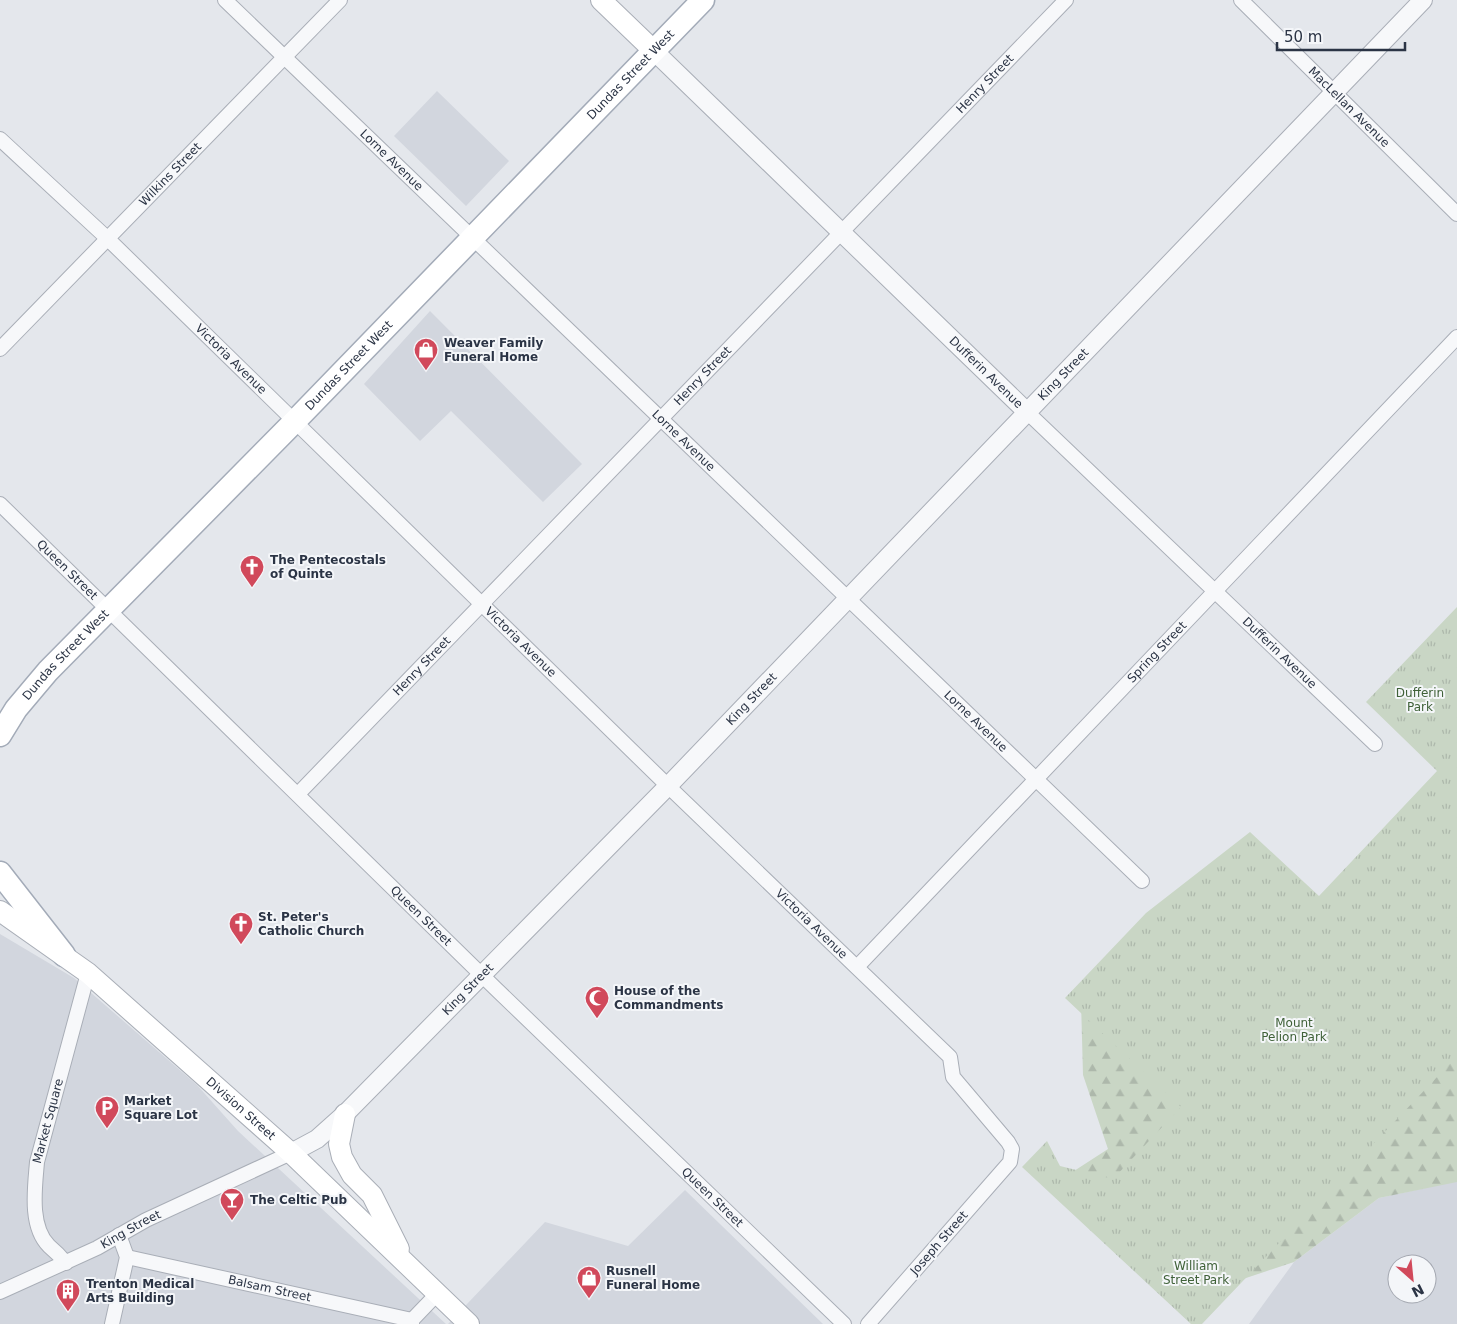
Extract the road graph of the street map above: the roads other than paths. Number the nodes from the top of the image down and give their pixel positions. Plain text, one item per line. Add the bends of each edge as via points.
1 (225, 0) edge
2 (340, 0) edge
3 (601, 0) edge
4 (702, 0) edge
5 (1066, 0) edge
6 (1241, 0) edge
7 (1423, 0) edge
8 (654, 52) junction
9 (284, 56) junction
10 (1334, 92) junction
11 (0, 139) edge
12 (1457, 214) edge
13 (840, 232) junction
14 (474, 237) junction
15 (108, 240) junction
16 (1457, 337) edge
17 (0, 349) edge
18 (1027, 412) junction
19 (660, 419) junction
20 (295, 421) junction
21 (0, 504) edge
22 (1214, 590) junction
23 (848, 597) junction
24 (481, 605) junction
25 (109, 610) junction
26 (0, 735) edge
27 (1375, 744) dead end
28 (1035, 780) junction
29 (668, 786) junction
30 (298, 794) junction
31 (0, 873) edge
32 (1142, 881) dead end
33 (0, 911) edge
34 (64, 955) junction
35 (857, 967) junction
36 (88, 973) junction
37 (482, 975) junction
38 (345, 1114) junction
39 (291, 1153) junction
40 (1010, 1162) joint
41 (120, 1235) junction
42 (127, 1257) junction
43 (66, 1262) junction
44 (405, 1262) junction
45 (0, 1292) edge
46 (438, 1293) junction
47 (412, 1322) edge
48 (112, 1324) edge
49 (469, 1324) edge
50 (844, 1324) edge
51 (868, 1324) edge

1 - 9 street, Lorne Avenue
2 - 9 street, Wilkins Street
3 - 8 main road, Dufferin Avenue
4 - 8 main road, Dundas Street West
5 - 13 street, Henry Street
6 - 10 street, MacLellan Avenue
7 - 10 street, King Street
8 - 13 street, Dufferin Avenue
8 - 14 main road, Dundas Street West
9 - 14 street, Lorne Avenue
9 - 15 street, Wilkins Street
10 - 12 street, MacLellan Avenue
10 - 18 street, King Street
11 - 15 street, Victoria Avenue
13 - 18 street, Dufferin Avenue
13 - 19 street, Henry Street
14 - 19 street, Lorne Avenue
14 - 20 main road, Dundas Street West
15 - 17 street, Wilkins Street
15 - 20 street, Victoria Avenue
16 - 22 street, Spring Street
18 - 22 street, Dufferin Avenue
18 - 23 street, King Street
19 - 23 street, Lorne Avenue
19 - 24 street, Henry Street
20 - 24 street, Victoria Avenue
20 - 25 main road, Dundas Street West
21 - 25 street, Queen Street
22 - 27 street, Dufferin Avenue
22 - 28 street, Spring Street
23 - 28 street, Lorne Avenue
23 - 29 street, King Street
24 - 29 street, Victoria Avenue
24 - 30 street, Henry Street
25 - 26 main road, Dundas Street West via 48,671 16,709
25 - 30 street, Queen Street
28 - 32 street, Lorne Avenue
28 - 35 street, Spring Street
29 - 35 street, Victoria Avenue
29 - 37 street, King Street
30 - 37 street, Queen Street
31 - 34 main road
33 - 34 main road, Division Street
34 - 36 main road, Division Street
35 - 40 street, Victoria Avenue via 950,1057 953,1078 1008,1142 1012,1149
36 - 39 main road, Division Street
36 - 43 street, Market Square via 37,1162 35,1218 48,1245
37 - 38 street, King Street
37 - 50 street, Queen Street
38 - 39 street, King Street via 317,1139
38 - 44 main road via 339,1144 342,1157 352,1175 372,1195
39 - 41 street, King Street
39 - 44 main road, Division Street
40 - 51 street, Joseph Street
41 - 42 street
41 - 43 street, King Street
42 - 47 street, Balsam Street
42 - 48 street
43 - 45 street, King Street
44 - 46 main road, Division Street
46 - 47 street
46 - 49 main road, Division Street

